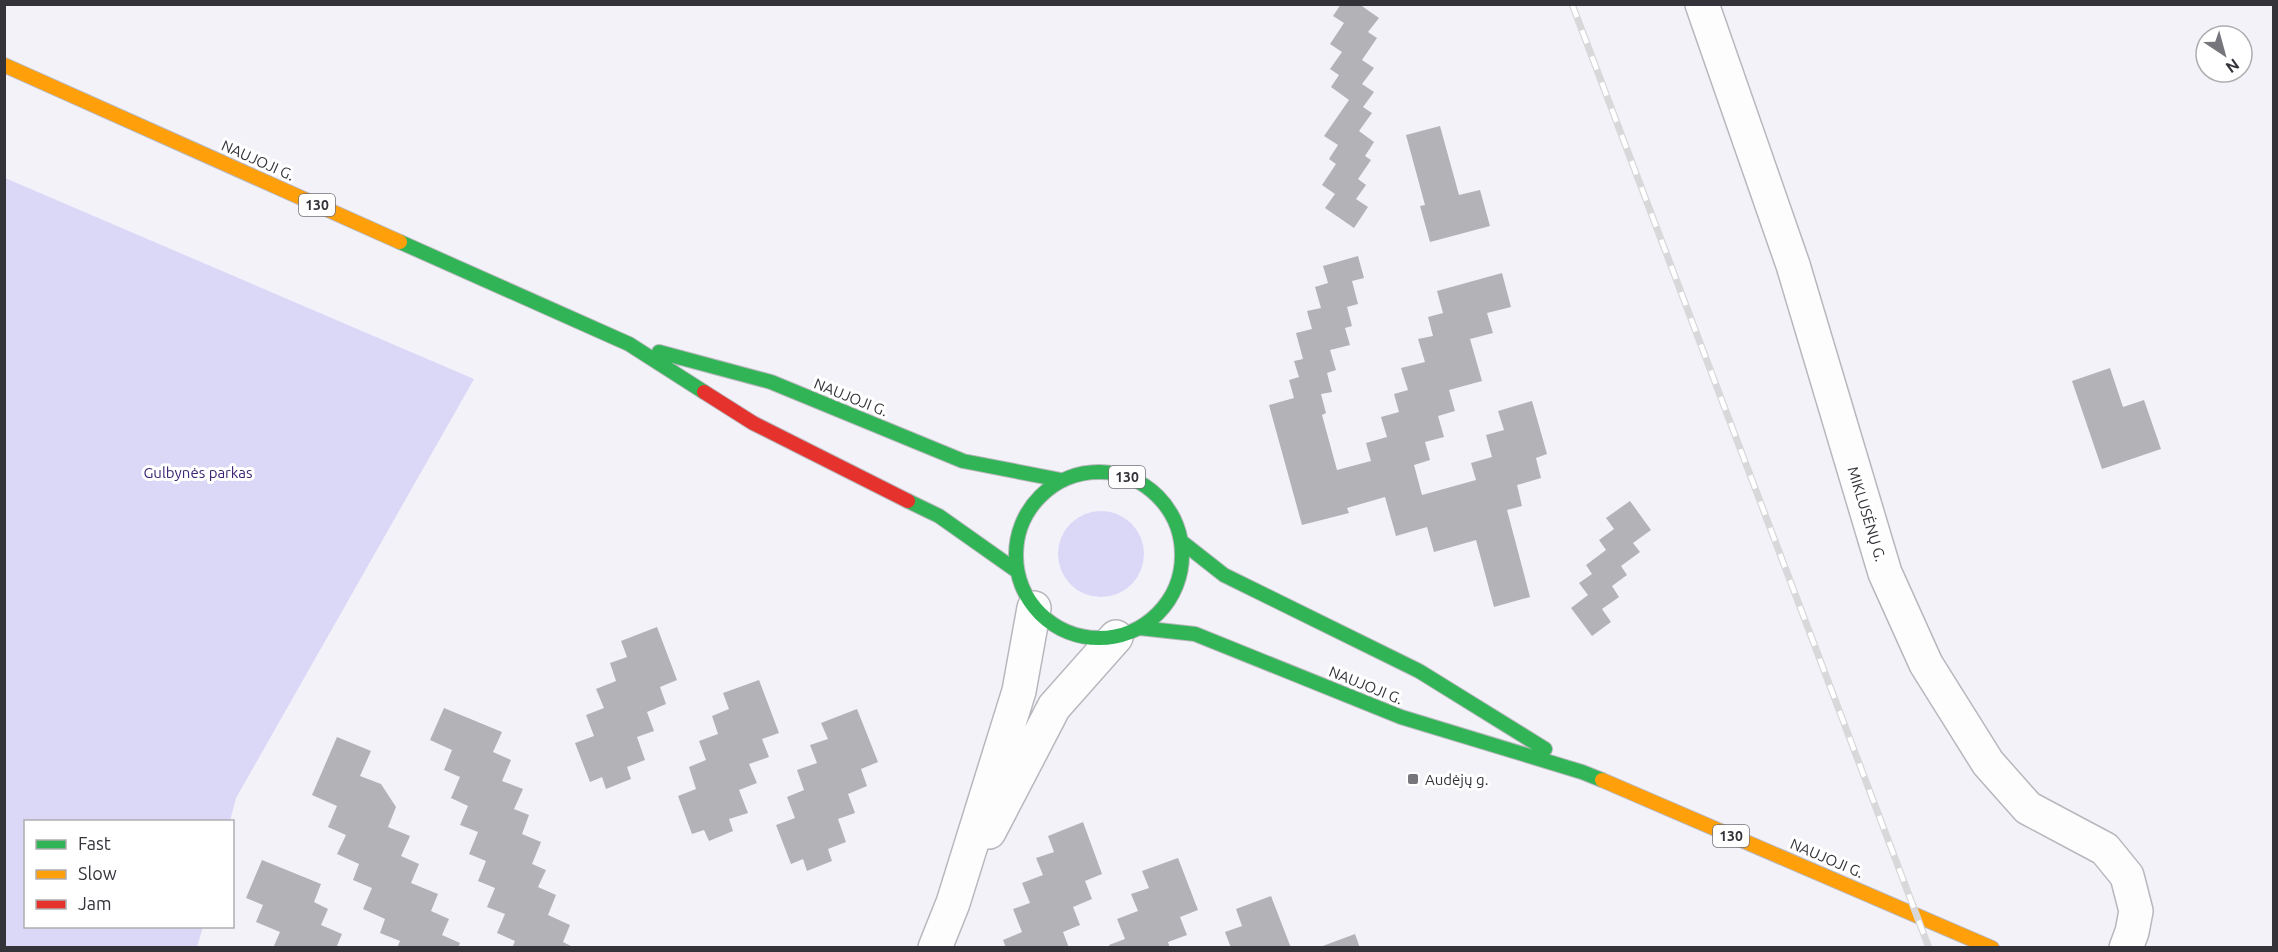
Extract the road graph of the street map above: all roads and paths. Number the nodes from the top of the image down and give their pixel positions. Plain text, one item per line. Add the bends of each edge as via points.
1 (1702, 4) edge
2 (4, 65) edge
3 (629, 344) junction
4 (1061, 480) junction
5 (1182, 542) junction
6 (1017, 572) junction
7 (1034, 608) junction
8 (1128, 632) junction
9 (1582, 772) junction
10 (952, 903) junction
11 (935, 948) edge
12 (1992, 948) edge
13 (2126, 948) edge

1 - 13 street, MIKLUSĖNŲ G. via 1793,265 1885,573 1926,664 1988,763 2028,808 2105,849 2127,876 2136,911
2 - 3 main road, NAUJOJI G. / 130
3 - 4 main road, NAUJOJI G. / 130 via 771,382 963,461
3 - 6 main road, NAUJOJI G. / 130 via 753,423 939,516
4 - 5 main road, 130 via 1088,472 1116,473 1140,482 1160,497 1175,519
4 - 6 main road, 130 via 1040,496 1024,518 1016,544
5 - 8 main road, 130 via 1182,567 1175,591 1161,612
5 - 9 main road, NAUJOJI G. / 130 via 1224,575 1419,671
6 - 7 main road, 130
7 - 8 main road, 130 via 1051,624 1071,634 1093,639
7 - 10 street via 1019,692
8 - 9 main road, NAUJOJI G. / 130 via 1194,633 1401,717
8 - 10 street via 1054,707
9 - 12 main road, NAUJOJI G. / 130
10 - 11 street

